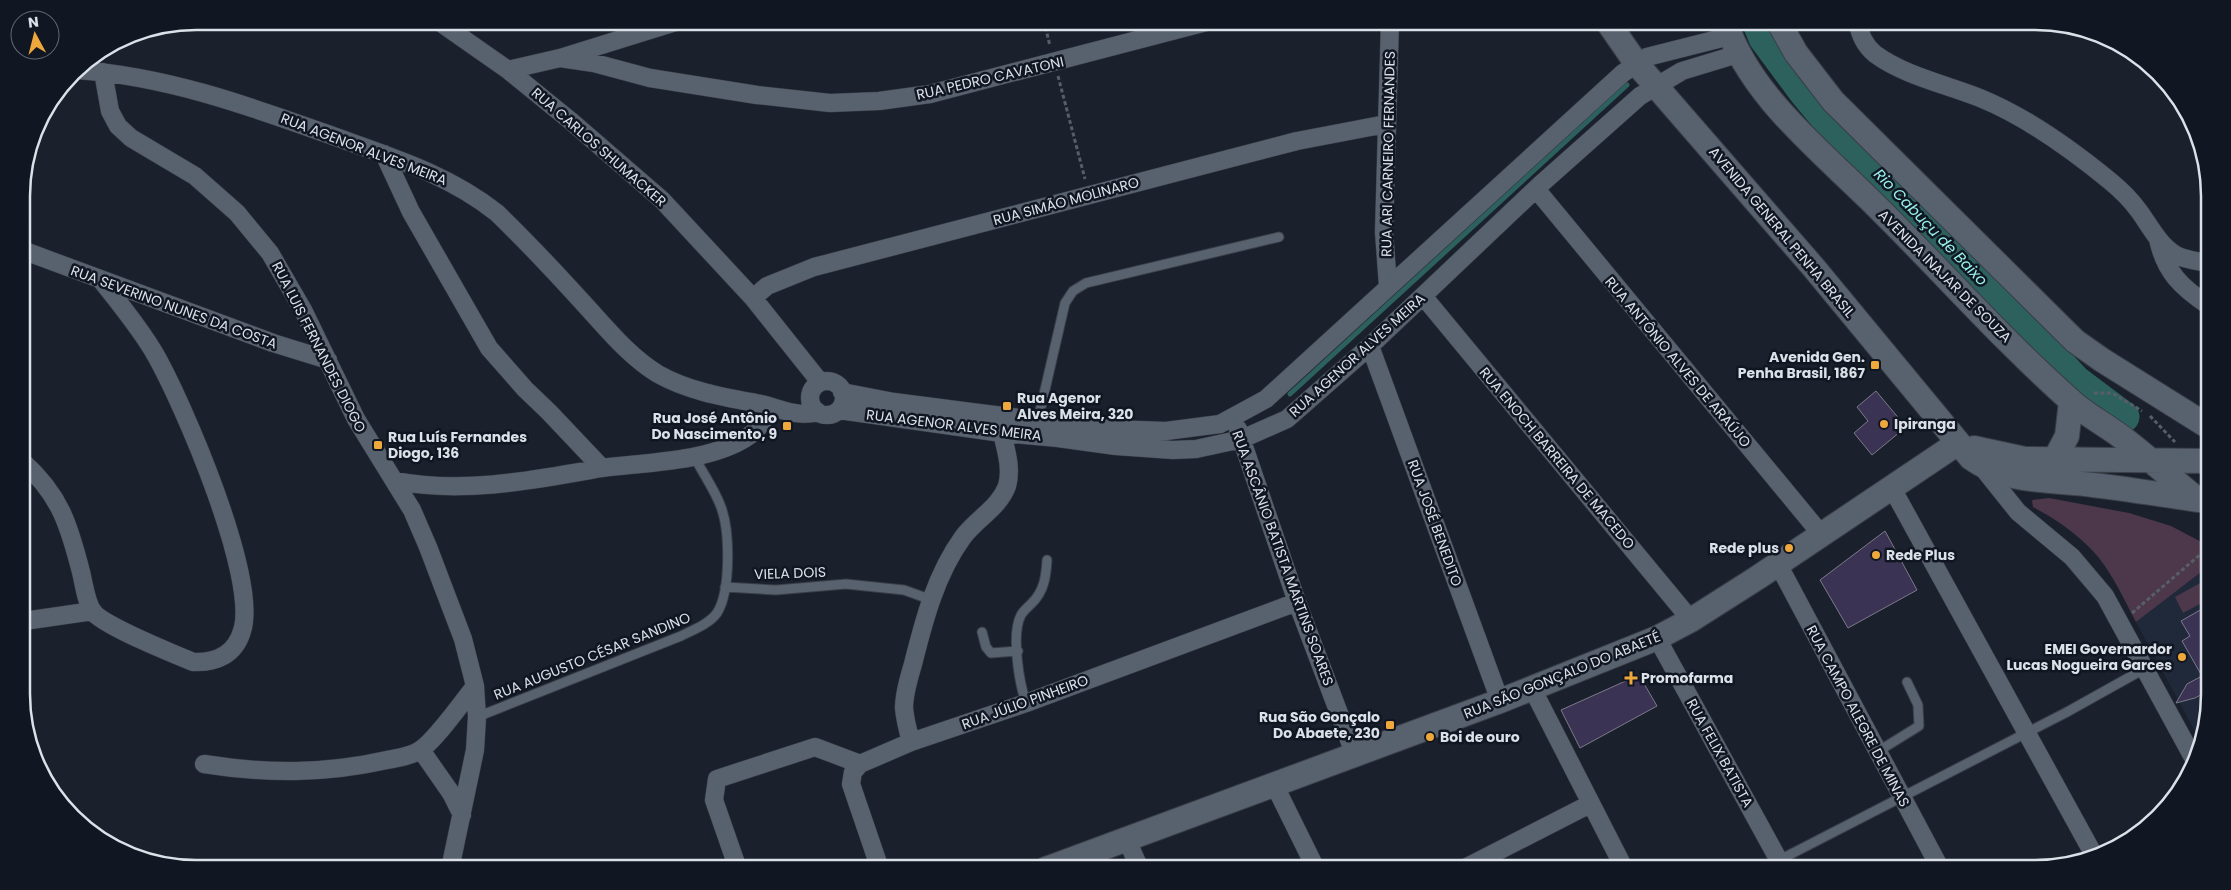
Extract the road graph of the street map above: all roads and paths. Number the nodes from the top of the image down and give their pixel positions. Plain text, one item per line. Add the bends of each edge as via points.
1 (451, 30) edge
2 (650, 30) edge
3 (1046, 30) edge
4 (1177, 30) edge
5 (1390, 30) edge
6 (1613, 30) edge
7 (1783, 30) edge
8 (1860, 30) edge
9 (1731, 37) edge
10 (560, 58) junction
11 (1055, 63) junction
12 (1636, 63) junction
13 (508, 70) junction
14 (87, 71) edge
15 (104, 72) junction
16 (1657, 86) junction
17 (1386, 124) junction
18 (384, 154) junction
19 (1536, 190) junction
20 (1090, 194) junction
21 (1279, 237) dead end
22 (2158, 239) junction
23 (30, 253) edge
24 (2201, 261) edge
25 (101, 280) junction
26 (1388, 286) junction
27 (1423, 296) junction
28 (753, 298) junction
29 (2201, 299) edge
30 (1370, 346) junction
31 (328, 360) junction
32 (820, 382) junction
33 (842, 392) junction
34 (2111, 393) dead end
35 (1266, 399) junction
36 (2071, 402) junction
37 (814, 406) junction
38 (779, 409) junction
39 (838, 410) junction
40 (1233, 418) junction
41 (1287, 418) junction
42 (1038, 420) junction
43 (2201, 422) edge
44 (1002, 433) junction
45 (1242, 439) junction
46 (1958, 443) junction
47 (694, 456) junction
48 (2054, 461) junction
49 (2201, 461) edge
50 (2151, 462) junction
51 (2186, 462) junction
52 (1980, 465) junction
53 (30, 468) edge
54 (602, 468) junction
55 (396, 481) junction
56 (1892, 488) junction
57 (2201, 498) edge
58 (2201, 501) edge
59 (1821, 534) junction
60 (2201, 554) edge
61 (1047, 560) dead end
62 (1778, 564) junction
63 (726, 587) junction
64 (932, 600) junction
65 (1297, 602) junction
66 (93, 611) junction
67 (2130, 615) dead end
68 (30, 620) edge
69 (1691, 620) junction
70 (982, 632) dead end
71 (1657, 638) junction
72 (1018, 651) junction
73 (2144, 669) junction
74 (1907, 682) dead end
75 (475, 686) junction
76 (1532, 688) junction
77 (1500, 701) junction
78 (1026, 703) junction
79 (478, 717) junction
80 (2027, 732) junction
81 (911, 742) junction
82 (421, 750) junction
83 (2190, 752) edge
84 (1877, 753) junction
85 (1354, 754) junction
86 (204, 764) dead end
87 (860, 764) junction
88 (1274, 784) junction
89 (1900, 797) junction
90 (1590, 804) junction
91 (462, 815) junction
92 (1126, 838) junction
93 (2091, 850) edge
94 (452, 860) edge
95 (735, 860) edge
96 (877, 860) edge
97 (1069, 860) edge
98 (1136, 860) edge
99 (1312, 860) edge
100 (1479, 860) edge
101 (1620, 860) edge
102 (1772, 860) edge
103 (1786, 860) edge
104 (1935, 860) edge

1 - 13 street, RUA CARLOS SHUMACKER
2 - 10 street
3 - 11 path
4 - 11 street, RUA PEDRO CAVATONI
5 - 17 street, RUA ARI CARNEIRO FERNANDES
6 - 12 street, AVENIDA GENERAL PENHA BRASIL
7 - 43 street via 1796,53 1833,101 2075,341
8 - 22 street via 1866,45 1875,54 1941,85 1980,98 2037,127 2093,167 2132,203
9 - 12 street, RUA AGENOR ALVES MEIRA via 1647,57
9 - 16 street, RUA AGENOR ALVES MEIRA
9 - 36 street, AVENIDA INAJAR DE SOUZA via 1775,104 1813,146
10 - 11 street, RUA PEDRO CAVATONI via 669,81 830,103 930,94
10 - 13 street
11 - 20 path
12 - 16 street, AVENIDA GENERAL PENHA BRASIL
12 - 26 street, RUA AGENOR ALVES MEIRA
13 - 28 street, RUA CARLOS SHUMACKER via 662,200
14 - 15 street, RUA AGENOR ALVES MEIRA
15 - 18 street, RUA AGENOR ALVES MEIRA via 178,85 268,112
15 - 31 street, RUA LUIS FERNANDES DIOGO via 110,111 118,126 130,138 195,176 254,232 270,253
16 - 19 street, RUA AGENOR ALVES MEIRA via 1640,96
16 - 46 street, AVENIDA GENERAL PENHA BRASIL via 1814,268
17 - 20 street, RUA SIMÃO MOLINARO via 1297,141
17 - 26 street, RUA ARI CARNEIRO FERNANDES via 1384,232
18 - 38 street, RUA AGENOR ALVES MEIRA via 429,170 477,197 521,236 614,336 658,374 717,396
18 - 54 street via 412,212 489,348
19 - 27 street, RUA AGENOR ALVES MEIRA
19 - 59 street, RUA ANTÔNIO ALVES DE ARAÚJO
20 - 28 street, RUA SIMÃO MOLINARO via 814,268 767,286
21 - 42 lane via 1086,283 1073,291 1065,303
22 - 24 street via 2175,254
22 - 29 street via 2162,260 2173,276
23 - 25 street, RUA SEVERINO NUNES DA COSTA
25 - 31 street, RUA SEVERINO NUNES DA COSTA
25 - 66 street via 155,355 202,458 219,501 237,563 244,618 242,631 231,650 219,660 207,663 192,662 106,622
26 - 35 street, RUA AGENOR ALVES MEIRA
27 - 30 street, RUA AGENOR ALVES MEIRA
27 - 69 street, RUA ENOCH BARREIRA DE MACEDO
28 - 32 street, RUA CARLOS SHUMACKER
30 - 41 street, RUA AGENOR ALVES MEIRA
30 - 77 street, RUA JOSÉ BENEDITO
31 - 55 street, RUA LUIS FERNANDES DIOGO via 356,419
32 - 33 street via 836,384
32 - 37 street via 812,389
33 - 39 street via 844,398
33 - 42 street, RUA AGENOR ALVES MEIRA via 894,402
34 - 51 path via 2151,417 2175,441
35 - 40 street, RUA AGENOR ALVES MEIRA
35 - 41 street
36 - 48 street via 2068,436
36 - 50 street, AVENIDA INAJAR DE SOUZA
37 - 38 street, RUA AGENOR ALVES MEIRA via 799,415
37 - 39 street via 829,414
38 - 47 street via 739,442
39 - 44 street, RUA AGENOR ALVES MEIRA
40 - 42 street, RUA AGENOR ALVES MEIRA via 1195,429 1166,431
40 - 45 street, RUA ASCÂNIO BATISTA MARTINS SOARES
41 - 45 street, RUA AGENOR ALVES MEIRA
44 - 45 street, RUA AGENOR ALVES MEIRA via 1173,450
44 - 64 street via 1009,473 1007,486 951,554
45 - 65 street, RUA ASCÂNIO BATISTA MARTINS SOARES
46 - 48 street via 2007,456
46 - 52 street, AVENIDA GENERAL PENHA BRASIL
46 - 56 street, RUA SÃO GONÇALO DO ABAETÉ
47 - 54 street
47 - 63 lane via 724,517
48 - 50 street
49 - 51 street
50 - 51 street
50 - 57 street, AVENIDA INAJAR DE SOUZA
52 - 58 street, AVENIDA GENERAL PENHA BRASIL via 2012,475
52 - 73 street via 2018,512 2053,539 2088,574 2105,596
53 - 66 street via 44,481 58,502 70,530
54 - 55 street via 466,487 426,487
55 - 75 street, RUA LUIS FERNANDES DIOGO via 428,547 463,639
56 - 59 street, RUA SÃO GONÇALO DO ABAETÉ
56 - 80 street
59 - 62 street, RUA SÃO GONÇALO DO ABAETÉ
60 - 67 path
61 - 72 lane via 1042,588 1020,617
62 - 69 street, RUA SÃO GONÇALO DO ABAETÉ
62 - 84 street, RUA CAMPO ALEGRE DE MINAS
63 - 64 lane, VIELA DOIS via 776,590 846,584 904,590
63 - 79 lane, RUA AUGUSTO CÉSAR SANDINO via 716,615 701,626
64 - 81 street via 905,696
65 - 78 street, RUA JÚLIO PINHEIRO
65 - 85 street, RUA ASCÂNIO BATISTA MARTINS SOARES
66 - 68 street
69 - 71 street, RUA SÃO GONÇALO DO ABAETÉ
70 - 72 lane via 991,653
71 - 76 street, RUA SÃO GONÇALO DO ABAETÉ
71 - 102 street, RUA FELIX BATISTA
72 - 78 lane
73 - 80 lane
73 - 83 street
74 - 84 lane via 1918,705 1919,726
75 - 79 street, RUA LUIS FERNANDES DIOGO
75 - 82 street
76 - 77 street, RUA SÃO GONÇALO DO ABAETÉ
76 - 90 street
77 - 85 street, RUA SÃO GONÇALO DO ABAETÉ
78 - 81 street, RUA JÚLIO PINHEIRO
79 - 91 street, RUA LUIS FERNANDES DIOGO
80 - 89 lane
80 - 93 street
81 - 87 street, RUA JÚLIO PINHEIRO
82 - 86 street via 366,765 286,772 249,771
82 - 91 street
84 - 89 street, RUA CAMPO ALEGRE DE MINAS
85 - 88 street, RUA SÃO GONÇALO DO ABAETÉ
87 - 95 street via 815,747 717,779 714,800
87 - 96 street via 853,772 851,784
88 - 92 street, RUA SÃO GONÇALO DO ABAETÉ
88 - 99 street
89 - 103 lane
89 - 104 street, RUA CAMPO ALEGRE DE MINAS
90 - 100 street
90 - 101 street
91 - 94 street, RUA LUIS FERNANDES DIOGO
92 - 97 street, RUA SÃO GONÇALO DO ABAETÉ
92 - 98 street

